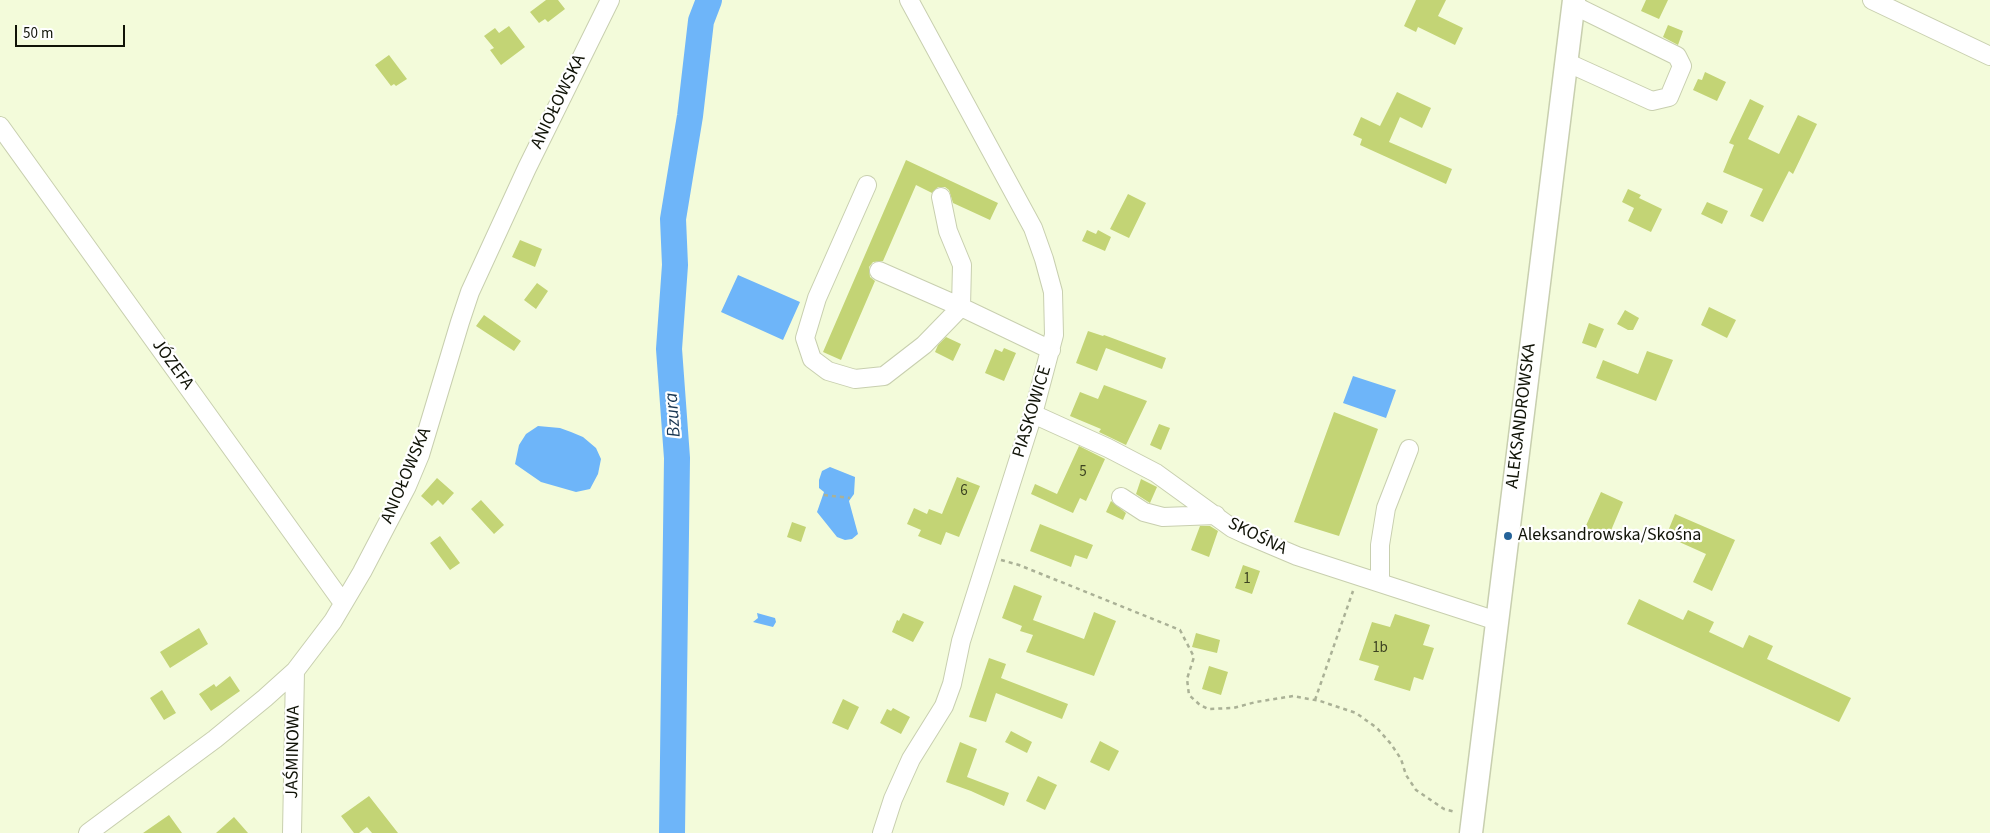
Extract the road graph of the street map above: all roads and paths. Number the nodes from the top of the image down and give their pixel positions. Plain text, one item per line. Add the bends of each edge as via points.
1 (610, 0) edge
2 (909, 0) edge
3 (1872, 0) edge
4 (1574, 3) edge
5 (1990, 56) edge
6 (1566, 62) junction
7 (0, 126) edge
8 (867, 185) dead end
9 (941, 197) dead end
10 (879, 271) dead end
11 (960, 307) junction
12 (1051, 350) junction
13 (1033, 414) junction
14 (1409, 448) dead end
15 (824, 495) dead end
16 (1121, 497) dead end
17 (850, 498) dead end
18 (1216, 515) junction
19 (988, 557) junction
20 (1358, 575) junction
21 (1380, 582) junction
22 (343, 603) junction
23 (1497, 621) junction
24 (296, 671) junction
25 (1316, 700) junction
26 (1472, 825) edge
27 (88, 833) edge
28 (292, 833) edge
29 (882, 833) edge

1 - 22 street, ANIOŁOWSKA via 470,292 420,455 407,486
2 - 12 street, PIASKOWICE via 1033,228 1053,292
3 - 5 street
4 - 6 main road, ALEKSANDROWSKA
4 - 6 street via 1677,56 1682,66 1669,97 1652,101
6 - 23 main road, ALEKSANDROWSKA
7 - 22 street, JÓZEFA
8 - 11 street via 816,298 804,338 812,359 828,371 856,379 884,376 924,345
9 - 11 street via 948,231 962,265
10 - 11 street
11 - 12 street
12 - 13 street, PIASKOWICE
13 - 18 street, SKOŚNA via 1156,473
13 - 19 street, PIASKOWICE
14 - 21 street via 1386,508 1380,544
15 - 17 path
16 - 18 street via 1144,512 1163,517
18 - 20 street, SKOŚNA via 1239,531 1272,546
19 - 25 path via 1020,564 1180,630 1194,657 1187,680 1189,695 1208,710 1293,696
19 - 29 street, PIASKOWICE via 944,706 911,759
20 - 21 street, SKOŚNA
20 - 25 path
21 - 23 street, SKOŚNA
22 - 24 street, ANIOŁOWSKA
23 - 26 main road, ALEKSANDROWSKA
24 - 27 street, ANIOŁOWSKA via 215,738
24 - 28 street, JAŚMINOWA
25 - 26 path via 1356,713 1377,728 1396,751 1416,790

